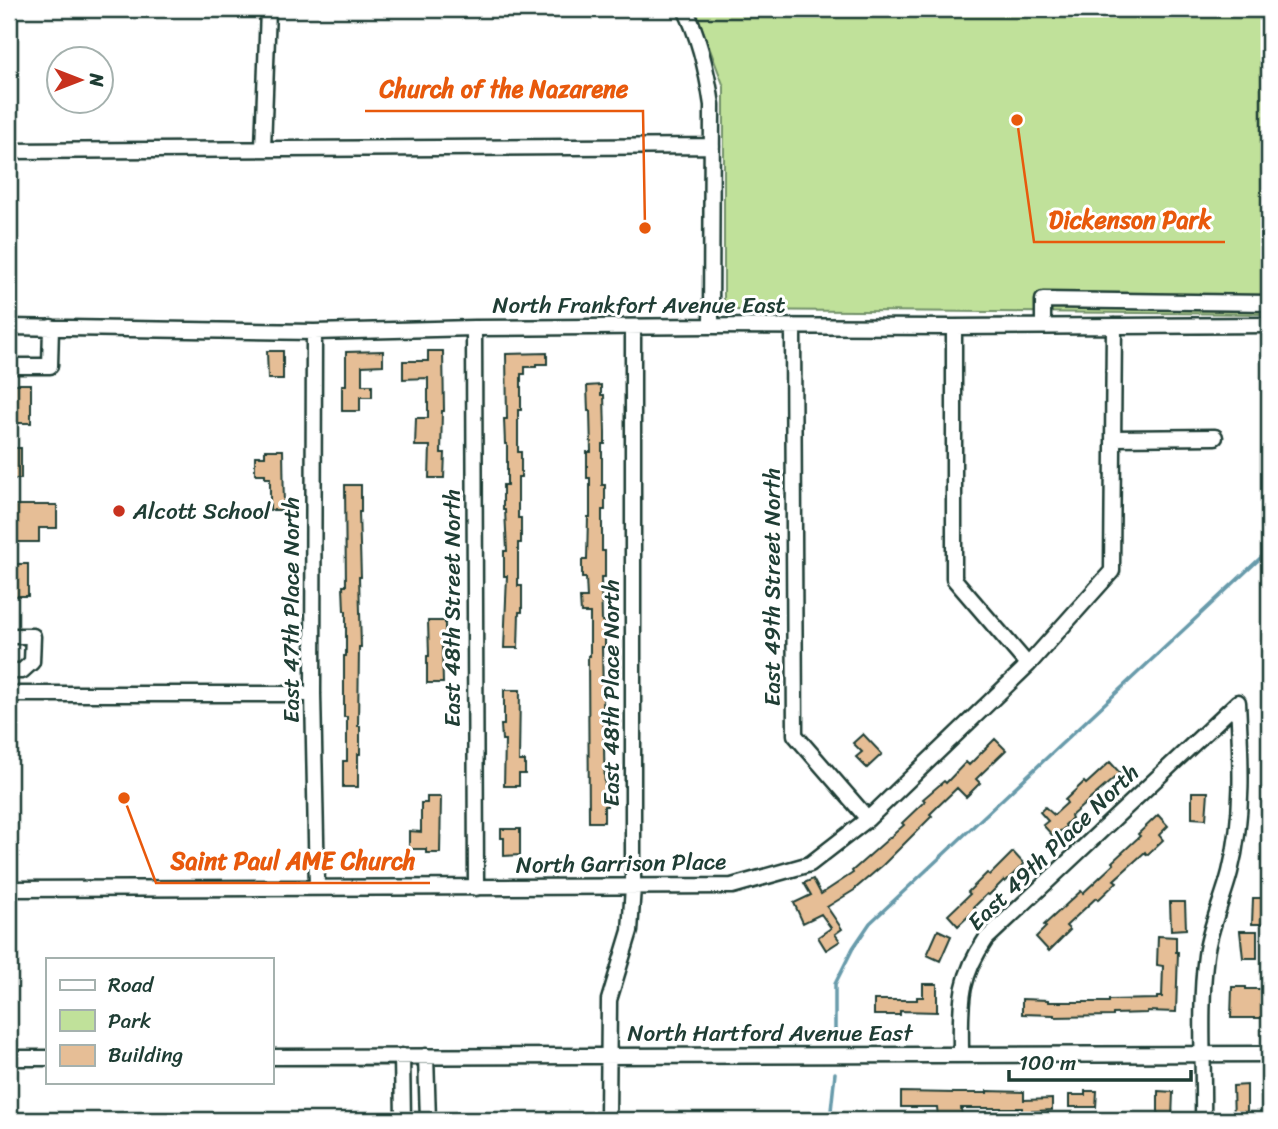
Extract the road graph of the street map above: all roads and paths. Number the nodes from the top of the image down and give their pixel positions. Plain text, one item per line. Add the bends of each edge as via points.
1 (268, 9) edge
2 (685, 9) edge
3 (712, 146) junction
4 (263, 148) junction
5 (9, 151) edge
6 (1101, 302) junction
7 (1269, 303) edge
8 (1269, 325) edge
9 (711, 326) junction
10 (1043, 326) junction
11 (1107, 326) junction
12 (9, 327) edge
13 (51, 327) junction
14 (633, 327) junction
15 (793, 327) junction
16 (954, 327) junction
17 (474, 328) junction
18 (314, 332) junction
19 (9, 366) edge
20 (1215, 437) dead end
21 (1114, 438) junction
22 (9, 636) edge
23 (1028, 665) junction
24 (9, 671) edge
25 (9, 694) edge
26 (313, 694) junction
27 (868, 819) junction
28 (317, 887) junction
29 (634, 887) junction
30 (476, 888) junction
31 (9, 889) edge
32 (1203, 1054) junction
33 (1269, 1054) edge
34 (961, 1055) junction
35 (402, 1056) junction
36 (426, 1056) junction
37 (608, 1056) junction
38 (273, 1057) edge
39 (9, 1058) edge
40 (46, 1058) edge
41 (403, 1120) edge
42 (428, 1120) edge
43 (608, 1120) edge
44 (1203, 1120) edge

1 - 4 street
2 - 3 street via 707,71
3 - 4 street
3 - 9 street
4 - 5 street
6 - 7 street
6 - 10 street via 1043,300
6 - 11 street
8 - 11 street, North Frankfort Avenue East
9 - 14 street, North Frankfort Avenue East
9 - 15 street, North Frankfort Avenue East
10 - 11 street, North Frankfort Avenue East
10 - 16 street, North Frankfort Avenue East
11 - 21 street
12 - 13 street, North Frankfort Avenue East
13 - 18 street, North Frankfort Avenue East
13 - 19 street via 50,366
14 - 17 street, North Frankfort Avenue East
14 - 29 street, East 48th Place North
15 - 16 street, North Frankfort Avenue East
15 - 27 street, East 49th Street North via 795,735
16 - 23 street via 954,579
17 - 18 street, North Frankfort Avenue East
17 - 30 street, East 48th Street North
18 - 26 street, East 47th Place North
20 - 21 street
21 - 23 street, North Garrison Place via 1112,571
22 - 24 street via 33,636 32,662 22,671
23 - 27 street, North Garrison Place
25 - 26 street
26 - 28 street, East 47th Place North
27 - 29 street, North Garrison Place via 810,864 732,886
28 - 30 street, North Garrison Place
28 - 31 street, North Garrison Place
29 - 30 street, North Garrison Place
29 - 37 street, East 48th Place North via 631,931 609,1000
32 - 33 street, North Hartford Avenue East
32 - 34 street, North Hartford Avenue East
32 - 34 street, East 49th Place North via 1207,951 1237,836 1238,702 986,939 975,954 963,989
32 - 44 street
34 - 37 street, North Hartford Avenue East
35 - 36 street, North Hartford Avenue East
35 - 38 street, North Hartford Avenue East
35 - 41 street
36 - 37 street, North Hartford Avenue East
36 - 42 street
37 - 43 street
39 - 40 street

